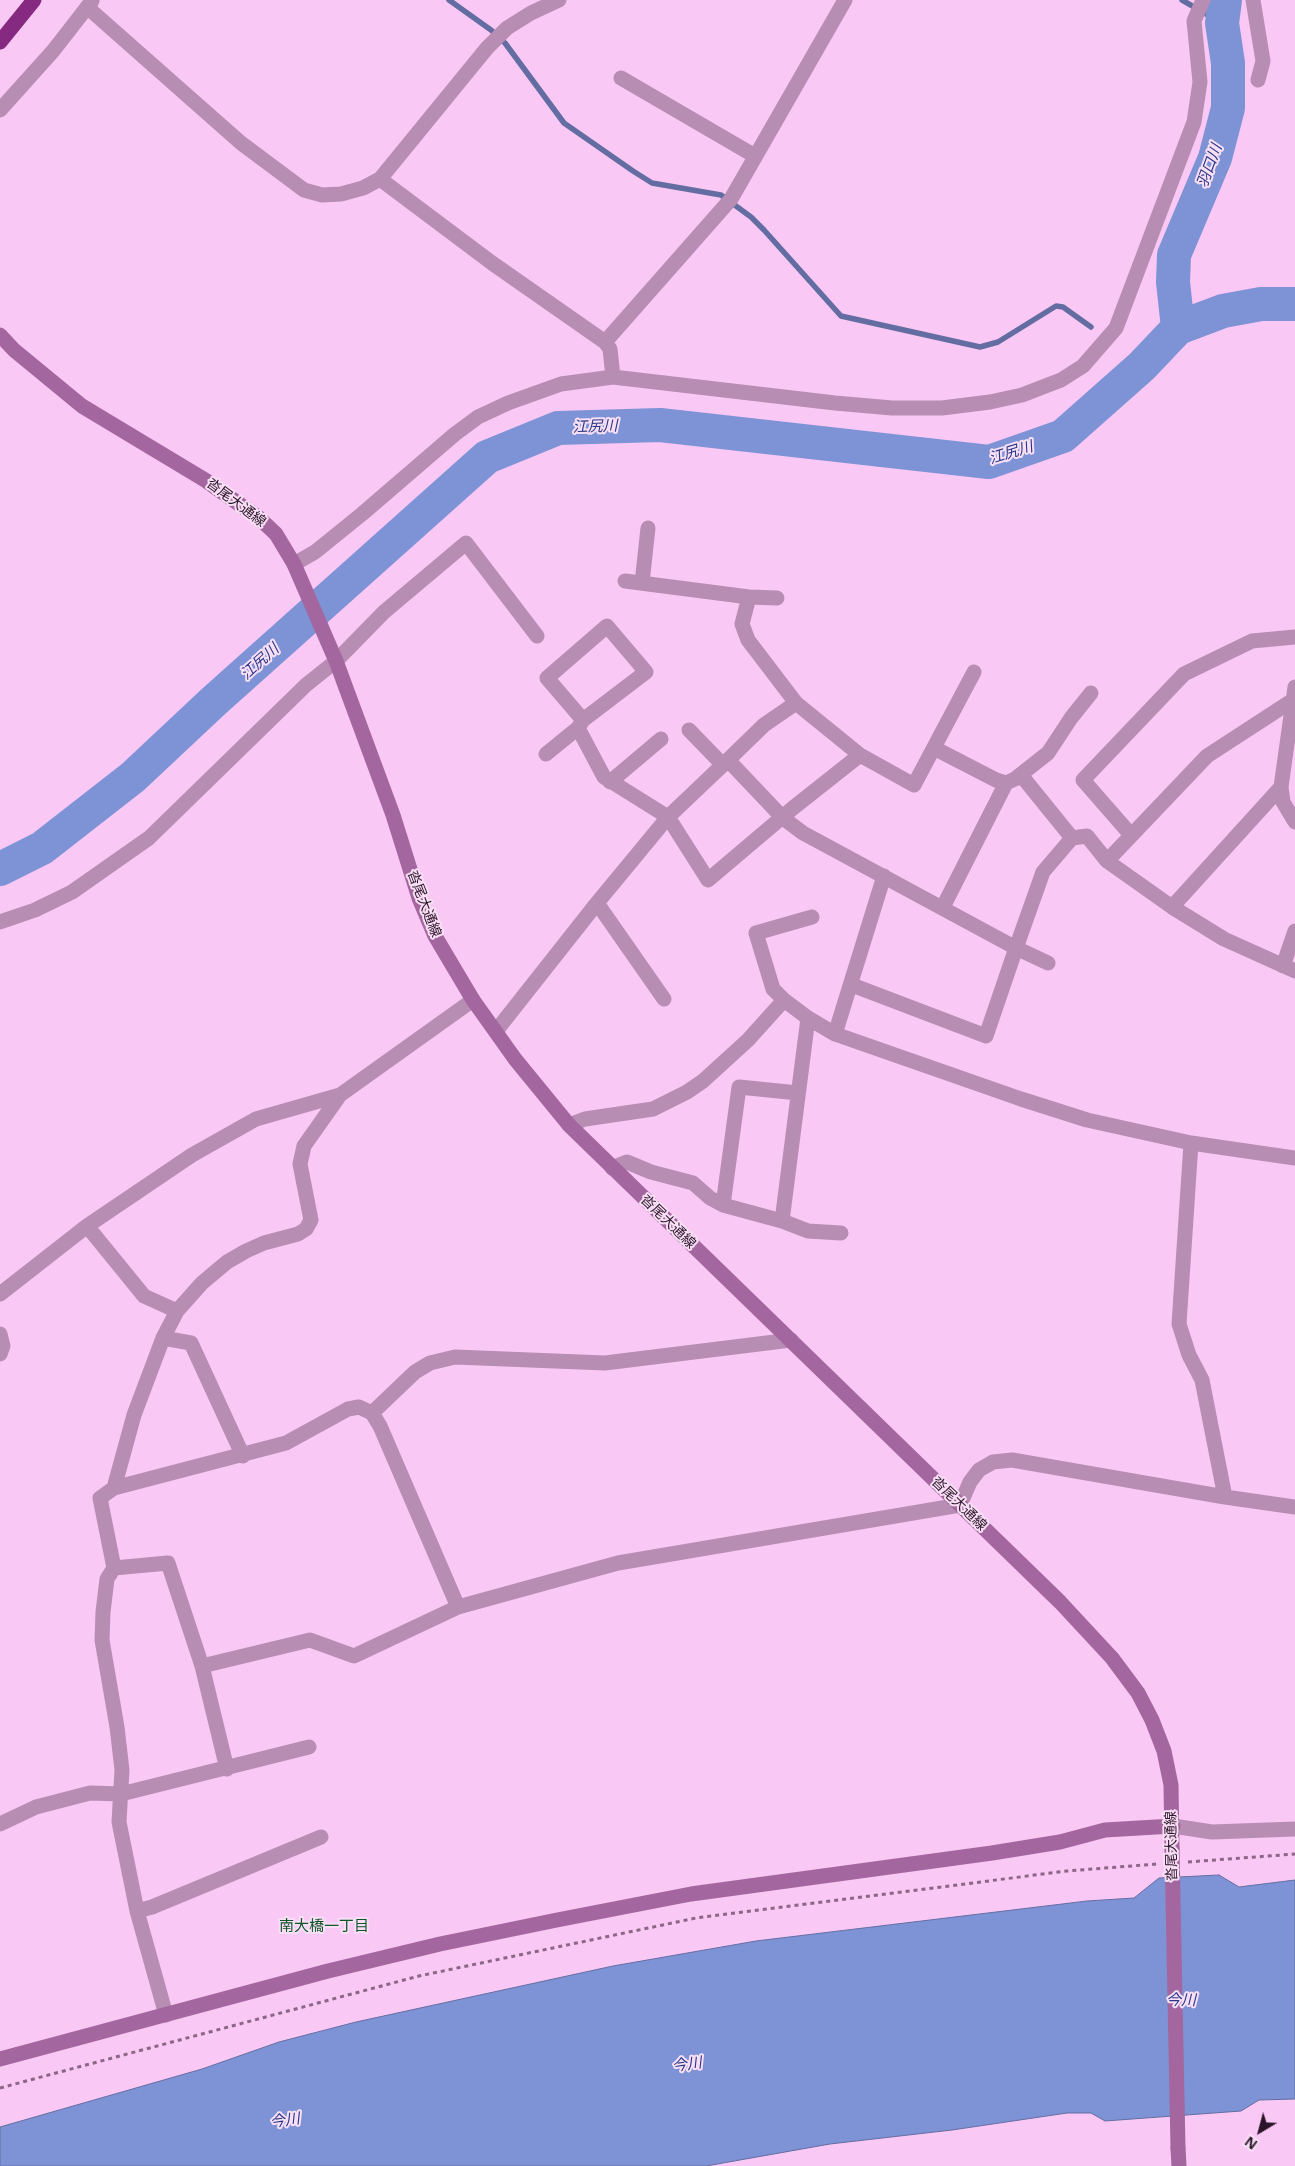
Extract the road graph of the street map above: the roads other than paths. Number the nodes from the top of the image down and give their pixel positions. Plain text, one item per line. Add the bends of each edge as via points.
1 (34, 0) edge
2 (559, 0) edge
3 (845, 0) edge
4 (1203, 0) edge
5 (1253, 0) edge
6 (90, 4) edge
7 (0, 42) edge
8 (621, 78) dead end
9 (1258, 80) dead end
10 (0, 110) edge
11 (755, 156) junction
12 (380, 179) junction
13 (0, 335) edge
14 (605, 342) junction
15 (613, 377) junction
16 (648, 528) dead end
17 (294, 564) junction
18 (625, 581) dead end
19 (642, 583) junction
20 (748, 597) junction
21 (777, 598) dead end
22 (537, 636) dead end
23 (1295, 636) edge
24 (336, 661) junction
25 (974, 672) dead end
26 (1091, 693) dead end
27 (1294, 693) edge
28 (796, 703) junction
29 (581, 724) junction
30 (688, 730) dead end
31 (661, 739) dead end
32 (934, 748) junction
33 (546, 754) dead end
34 (860, 755) junction
35 (726, 762) junction
36 (1021, 775) junction
37 (610, 782) junction
38 (1006, 783) junction
39 (1281, 788) junction
40 (668, 817) junction
41 (783, 818) junction
42 (1295, 822) edge
43 (1131, 835) junction
44 (1072, 838) junction
45 (1107, 861) junction
46 (884, 876) junction
47 (597, 903) junction
48 (943, 907) junction
49 (1172, 907) junction
50 (812, 917) dead end
51 (0, 922) edge
52 (1295, 932) edge
53 (1016, 948) junction
54 (1048, 963) dead end
55 (1289, 969) edge
56 (852, 985) junction
57 (664, 999) dead end
58 (473, 1000) junction
59 (784, 1000) junction
60 (808, 1018) junction
61 (496, 1032) junction
62 (835, 1034) junction
63 (798, 1093) junction
64 (340, 1095) junction
65 (569, 1125) junction
66 (1191, 1142) junction
67 (1295, 1158) edge
68 (612, 1168) junction
69 (723, 1205) junction
70 (782, 1221) junction
71 (87, 1226) junction
72 (841, 1233) dead end
73 (0, 1294) edge
74 (177, 1311) junction
75 (0, 1334) edge
76 (163, 1338) junction
77 (791, 1340) junction
78 (0, 1354) edge
79 (372, 1413) junction
80 (243, 1456) junction
81 (114, 1488) junction
82 (1225, 1497) junction
83 (960, 1504) junction
84 (1295, 1506) edge
85 (114, 1568) junction
86 (458, 1607) junction
87 (202, 1666) junction
88 (309, 1747) dead end
89 (227, 1768) junction
90 (121, 1794) junction
91 (0, 1824) edge
92 (1173, 1826) junction
93 (1295, 1828) edge
94 (321, 1837) dead end
95 (137, 1910) junction
96 (166, 2016) junction
97 (0, 2059) edge
98 (1179, 2166) edge

1 - 7 highway
2 - 12 street via 507,28
3 - 11 street
4 - 15 street via 1194,20 1200,82 1194,122 1116,328 1082,366 1062,380 1022,395 990,402 942,408 892,408
5 - 9 street via 1263,61
6 - 10 street
6 - 12 street via 240,143 304,190 322,195 341,194
8 - 11 street
11 - 14 street via 732,199
12 - 14 street
13 - 17 main road, 沓尾大通線 via 82,406 205,480 259,518 276,534
14 - 15 street via 610,349
15 - 17 street via 561,384 508,402 478,417 342,530
16 - 19 street
17 - 24 main road, 沓尾大通線
18 - 19 street
19 - 20 street
20 - 21 street
20 - 28 street via 742,624 748,640
22 - 24 street via 466,543 384,612
23 - 43 street via 1252,641 1184,674 1083,780
24 - 51 street via 306,684 149,838 72,892
24 - 58 main road, 沓尾大通線 via 393,815 419,898 435,936
25 - 32 street
26 - 36 street via 1048,753
27 - 39 street
27 - 43 street via 1207,756
28 - 34 street
28 - 35 street via 764,726
29 - 29 street via 646,672 607,626 547,678
29 - 33 street
29 - 37 street via 604,777
30 - 35 street
31 - 37 street
32 - 34 street via 914,785
32 - 38 street
34 - 41 street
35 - 40 street
35 - 41 street
36 - 38 street
36 - 44 street
37 - 40 street
38 - 48 street
39 - 42 street via 1282,802
39 - 49 street
40 - 41 street via 708,880
40 - 47 street
41 - 46 street via 803,833
43 - 45 street
44 - 45 street via 1087,836
44 - 53 street via 1042,872
45 - 49 street
46 - 48 street
46 - 56 street
47 - 57 street
47 - 61 street
48 - 53 street
49 - 55 street via 1224,939
50 - 59 street via 756,933 773,989
52 - 55 street
53 - 54 street
53 - 56 street via 986,1036
56 - 62 street
58 - 61 main road, 沓尾大通線
58 - 64 street
59 - 60 street
59 - 65 street via 748,1040 704,1081 686,1092 653,1109 585,1119
60 - 62 street
60 - 63 street
61 - 65 main road, 沓尾大通線
62 - 66 street via 1088,1120
63 - 69 street via 739,1087
63 - 70 street
64 - 71 street via 256,1119 192,1155
64 - 74 street via 304,1146 300,1164 310,1220 306,1229 264,1243 227,1262
65 - 68 main road, 沓尾大通線
66 - 67 street
66 - 82 street via 1179,1324 1189,1355 1202,1380
68 - 69 street via 627,1162 693,1183
68 - 77 main road, 沓尾大通線
69 - 70 street
70 - 72 street via 808,1231
71 - 73 street
71 - 74 street via 144,1296
74 - 76 street
75 - 78 street via 3,1346
76 - 80 street via 190,1343
76 - 81 street via 134,1415
77 - 79 street via 605,1363 455,1357 430,1363 415,1372
77 - 83 main road, 沓尾大通線
79 - 80 street via 359,1407 348,1409 286,1444
79 - 86 street
80 - 81 street
81 - 85 street via 100,1498
82 - 83 street via 1012,1460 993,1462 980,1470 970,1482
82 - 84 street
83 - 86 street via 618,1563
83 - 92 main road, 沓尾大通線 via 1060,1602 1112,1658 1138,1693 1164,1751 1171,1785
85 - 87 street via 168,1563
85 - 90 street via 107,1579 102,1640 118,1728
86 - 87 street via 354,1656 310,1640
87 - 89 street
88 - 89 street
89 - 90 street
90 - 91 street via 90,1793 36,1807
90 - 95 street via 119,1822
92 - 93 street via 1212,1832
92 - 96 main road via 1105,1830 1060,1842 992,1853 681,1896 440,1944
92 - 98 main road, 沓尾大通線, bridge
94 - 95 street via 152,1908
95 - 96 street
96 - 97 main road

